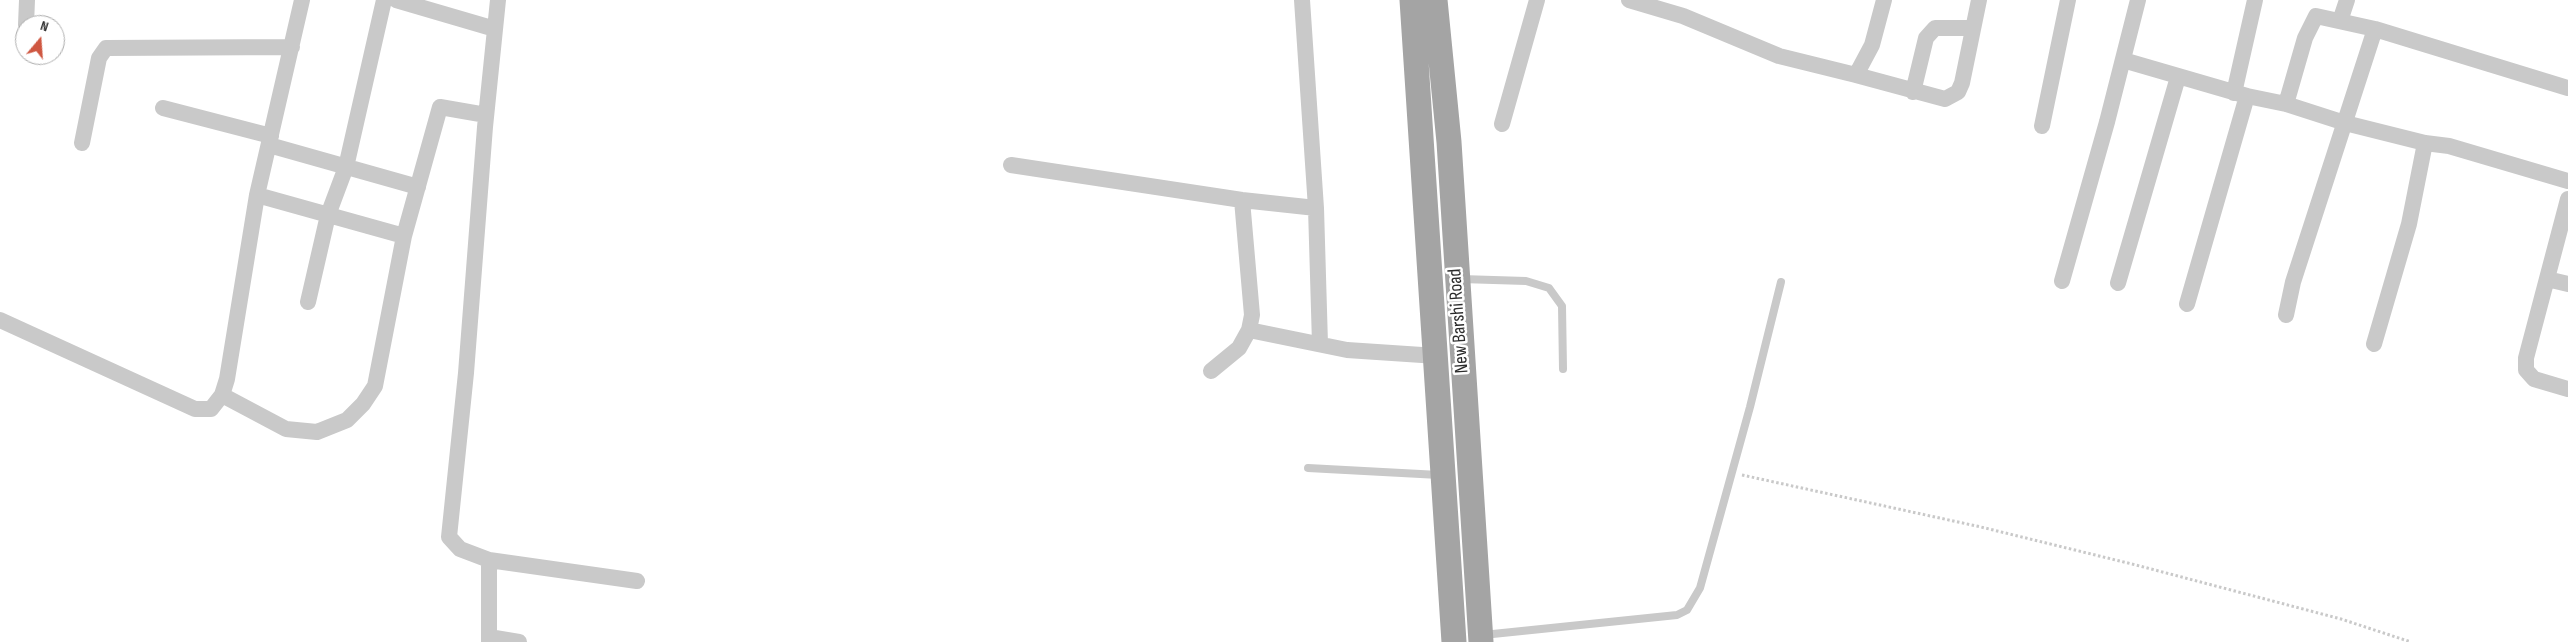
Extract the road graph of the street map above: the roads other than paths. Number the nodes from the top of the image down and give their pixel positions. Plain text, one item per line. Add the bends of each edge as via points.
1 (27, 0) edge
2 (302, 0) edge
3 (384, 0) edge
4 (396, 0) edge
5 (498, 0) edge
6 (1302, 0) edge
7 (1412, 0) edge
8 (1434, 0) edge
9 (1537, 0) edge
10 (1629, 0) edge
11 (1884, 0) edge
12 (1979, 0) edge
13 (2068, 0) edge
14 (2138, 0) edge
15 (2254, 0) edge
16 (2347, 0) edge
17 (26, 15) edge
18 (2340, 22) junction
19 (1973, 28) junction
20 (495, 29) junction
21 (2375, 29) junction
22 (292, 47) junction
23 (2123, 60) junction
24 (1856, 75) junction
25 (2178, 77) junction
26 (2568, 88) edge
27 (1913, 92) junction
28 (2241, 95) junction
29 (2286, 104) junction
30 (163, 108) dead end
31 (486, 115) junction
32 (2345, 123) junction
33 (1502, 124) dead end
34 (2042, 126) dead end
35 (270, 141) junction
36 (82, 143) dead end
37 (2425, 143) junction
38 (1011, 165) dead end
39 (346, 167) junction
40 (2568, 181) edge
41 (418, 187) junction
42 (258, 195) junction
43 (2568, 198) edge
44 (1242, 200) junction
45 (1316, 208) junction
46 (328, 215) junction
47 (404, 236) junction
48 (1456, 279) junction
49 (2548, 279) junction
50 (2062, 281) dead end
51 (1781, 282) dead end
52 (2118, 283) dead end
53 (2568, 284) edge
54 (308, 302) dead end
55 (2187, 304) dead end
56 (2286, 315) dead end
57 (0, 320) edge
58 (1248, 330) junction
59 (1320, 344) junction
60 (2374, 344) dead end
61 (1437, 356) junction
62 (1563, 368) dead end
63 (1211, 371) dead end
64 (2568, 390) edge
65 (222, 395) junction
66 (1308, 468) dead end
67 (1443, 475) junction
68 (489, 560) junction
69 (637, 581) dead end
70 (1481, 638) edge
71 (489, 640) edge
72 (519, 642) edge
73 (1454, 642) edge

1 - 17 street
2 - 22 street
3 - 39 street
4 - 20 street
5 - 20 street
6 - 45 street
7 - 61 main road, New Barshi Road
8 - 48 main road, New Barshi Road via 1449,142
9 - 33 street
10 - 24 street via 1683,16 1779,56
11 - 24 street via 1872,45
12 - 19 street
13 - 34 street
14 - 23 street
15 - 28 street
16 - 18 street
18 - 21 street
18 - 29 street via 2316,16 2305,38
19 - 27 street via 1935,28 1926,38
19 - 27 street via 1958,92 1945,99
20 - 31 street
21 - 26 street
21 - 32 street
22 - 35 street
22 - 36 street via 106,48 99,58
23 - 25 street
23 - 50 street
24 - 27 street
25 - 28 street
25 - 52 street
28 - 29 street
28 - 55 street
29 - 32 street
30 - 35 street
31 - 41 street via 440,107
31 - 68 street via 466,373 449,537 460,549
32 - 37 street
32 - 56 street via 2293,282
35 - 39 street
35 - 42 street
37 - 40 street via 2449,146
37 - 60 street via 2409,224
38 - 44 street
39 - 41 street
39 - 46 street
41 - 47 street
42 - 46 street
42 - 65 street
43 - 49 street
44 - 45 street
44 - 58 street via 1252,315
45 - 59 street
46 - 47 street
46 - 54 street
47 - 65 street via 375,386 347,420 317,432 286,429
48 - 62 lane via 1526,281 1549,288 1562,306
48 - 70 main road, New Barshi Road
49 - 53 street
49 - 64 street via 2526,358 2526,370 2534,379
51 - 70 lane via 1700,588 1687,610 1677,615
57 - 65 street via 195,409 211,409
58 - 59 street
58 - 63 street via 1240,348
59 - 61 street via 1347,350
61 - 67 main road, New Barshi Road
66 - 67 lane
67 - 73 main road, New Barshi Road
68 - 69 street
68 - 71 street
71 - 72 street

